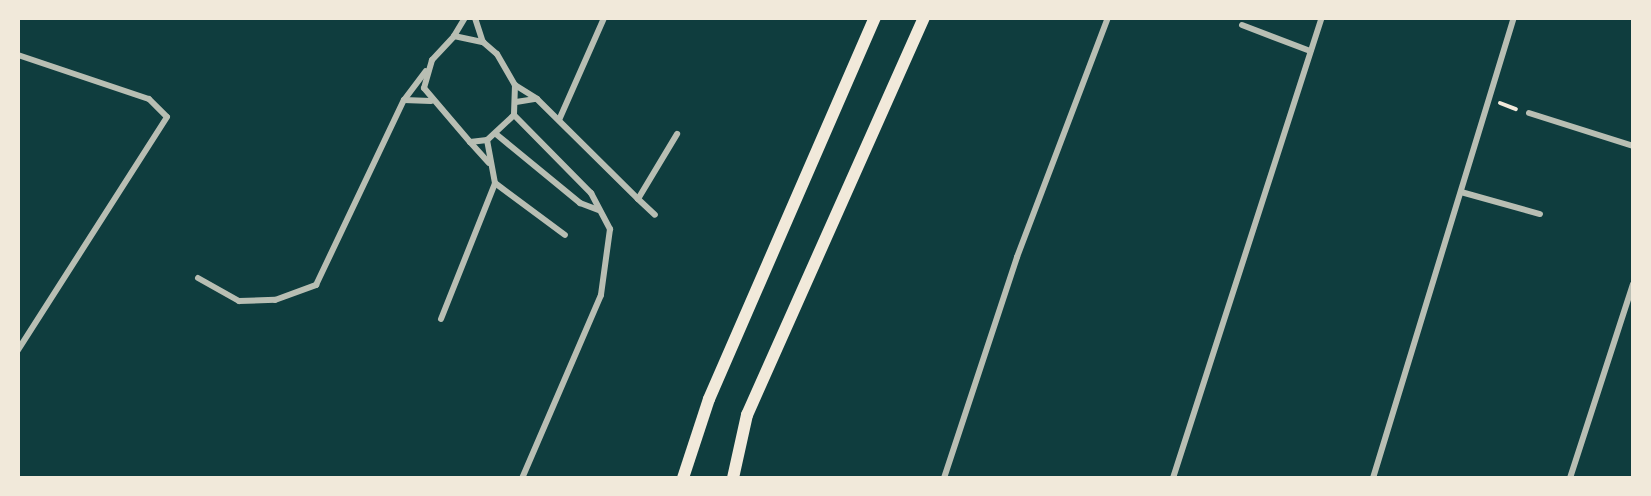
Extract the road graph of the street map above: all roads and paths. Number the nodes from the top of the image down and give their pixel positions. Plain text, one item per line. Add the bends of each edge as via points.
1 (465, 18) edge
2 (475, 18) edge
3 (604, 18) edge
4 (876, 18) edge
5 (924, 18) edge
6 (1108, 18) edge
7 (1322, 18) edge
8 (1515, 18) edge
9 (1242, 25) dead end
10 (454, 36) junction
11 (483, 42) junction
12 (1310, 51) junction
13 (18, 55) edge
14 (426, 71) junction
15 (515, 85) junction
16 (537, 99) junction
17 (1488, 99) junction
18 (404, 100) junction
19 (431, 100) junction
20 (516, 102) junction
21 (1529, 113) joint
22 (514, 115) junction
23 (559, 120) junction
24 (496, 134) junction
25 (677, 134) dead end
26 (487, 140) junction
27 (470, 142) junction
28 (1633, 146) edge
29 (489, 164) junction
30 (495, 183) junction
31 (1461, 192) junction
32 (638, 199) junction
33 (598, 210) junction
34 (1540, 214) dead end
35 (655, 215) dead end
36 (565, 235) dead end
37 (198, 278) dead end
38 (1633, 284) edge
39 (441, 319) dead end
40 (18, 350) edge
41 (522, 478) edge
42 (683, 478) edge
43 (733, 478) edge
44 (944, 478) edge
45 (1173, 478) edge
46 (1373, 478) edge
47 (1570, 478) edge

1 - 10 street
2 - 11 street
3 - 23 street
4 - 42 main road via 708,399
5 - 43 main road via 747,415
6 - 44 street via 1017,257
7 - 12 street
8 - 17 street
9 - 12 street
10 - 11 street
10 - 14 street
11 - 15 street via 497,54
12 - 45 street
13 - 40 street via 149,99 166,117
14 - 18 street
14 - 19 street via 424,88
15 - 16 street
15 - 20 street
16 - 20 street
16 - 23 street
17 - 21 path
17 - 31 street
18 - 19 street
18 - 37 street via 316,285 275,300 239,301
19 - 27 street
20 - 22 street
21 - 28 street
22 - 24 street
22 - 33 street via 591,193
23 - 32 street
24 - 26 street
24 - 33 street via 580,203
25 - 32 street
26 - 27 street
26 - 29 street
27 - 29 street
29 - 30 street
30 - 36 street
30 - 39 street
31 - 34 street
31 - 46 street
32 - 35 street
33 - 41 street via 610,229 601,295
38 - 47 street

